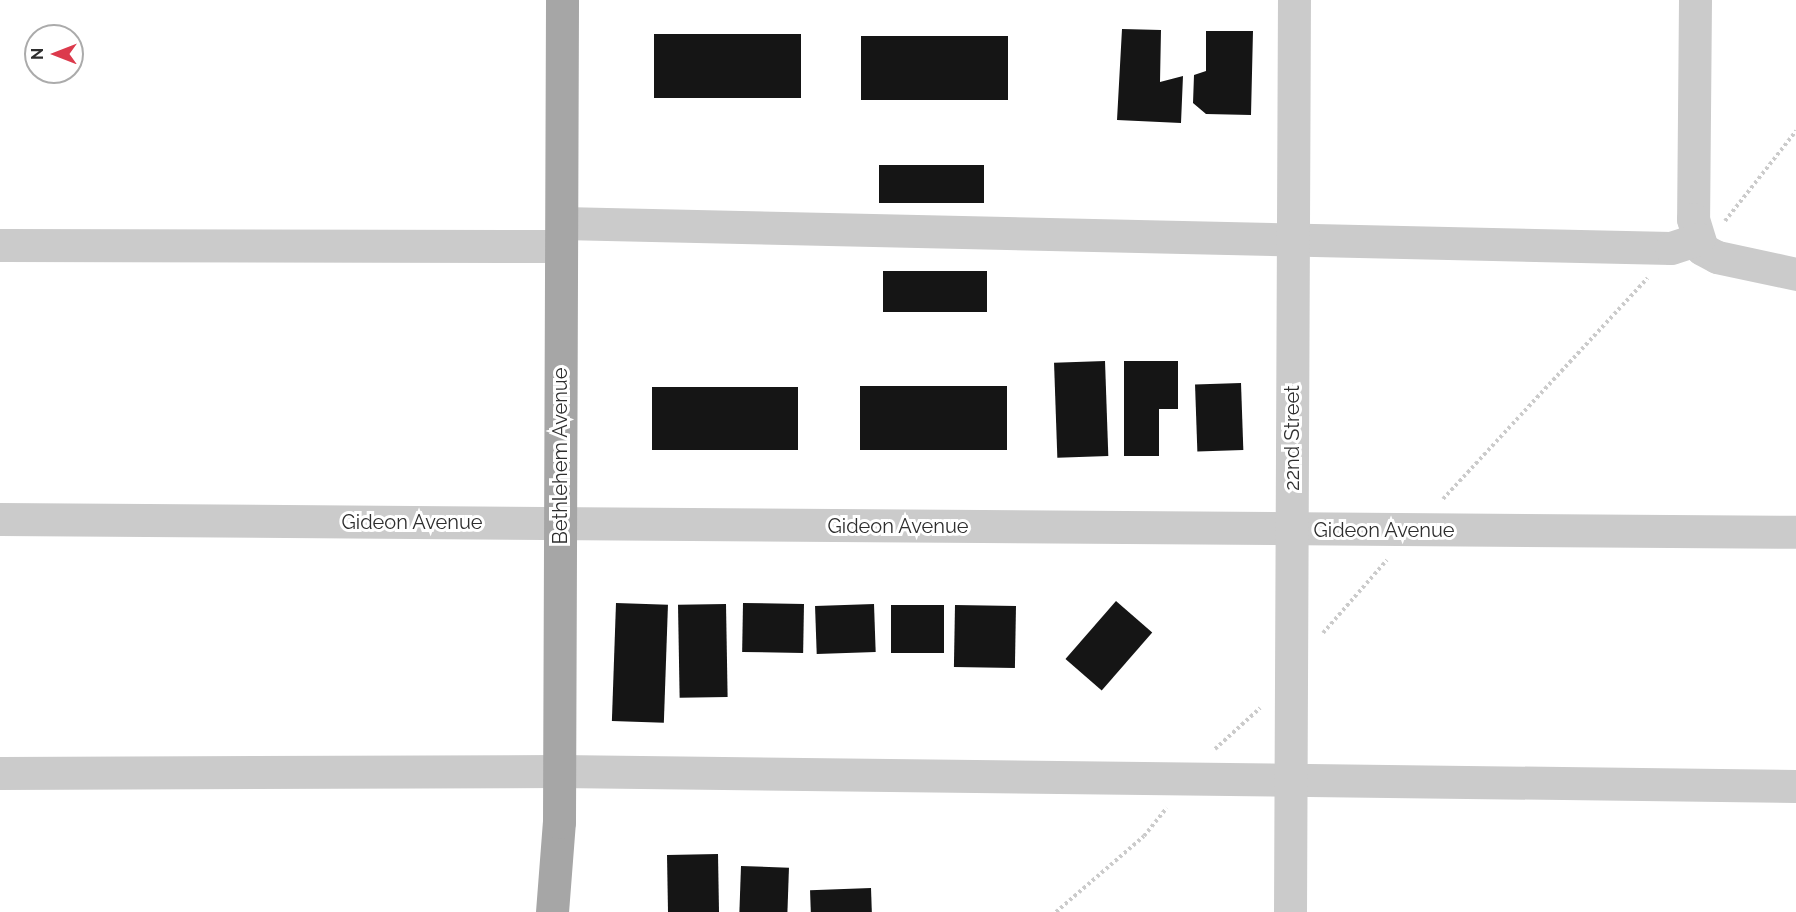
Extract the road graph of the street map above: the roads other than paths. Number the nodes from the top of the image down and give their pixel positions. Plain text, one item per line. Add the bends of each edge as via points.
1 (562, 0) edge
2 (1294, 0) edge
3 (1695, 0) edge
4 (561, 235) junction
5 (1699, 239) junction
6 (1293, 242) junction
7 (0, 245) edge
8 (1796, 274) edge
9 (0, 519) edge
10 (560, 524) junction
11 (1292, 529) junction
12 (1796, 532) edge
13 (559, 771) junction
14 (0, 773) edge
15 (1290, 781) junction
16 (1796, 786) edge
17 (552, 912) edge
18 (1290, 912) edge

1 - 4 main road, Bethlehem Avenue
2 - 6 street, 22nd Street
3 - 5 street via 1693,219
4 - 6 street
4 - 7 street
4 - 10 main road, Bethlehem Avenue
5 - 6 street via 1671,248
5 - 8 street via 1702,249 1717,258
6 - 11 street, 22nd Street
9 - 10 street, Gideon Avenue
10 - 11 street, Gideon Avenue
10 - 13 main road, Bethlehem Avenue
11 - 12 street, Gideon Avenue
11 - 15 street, 22nd Street
13 - 14 street
13 - 15 street
13 - 17 main road, Bethlehem Avenue
15 - 16 street
15 - 18 street, 22nd Street

